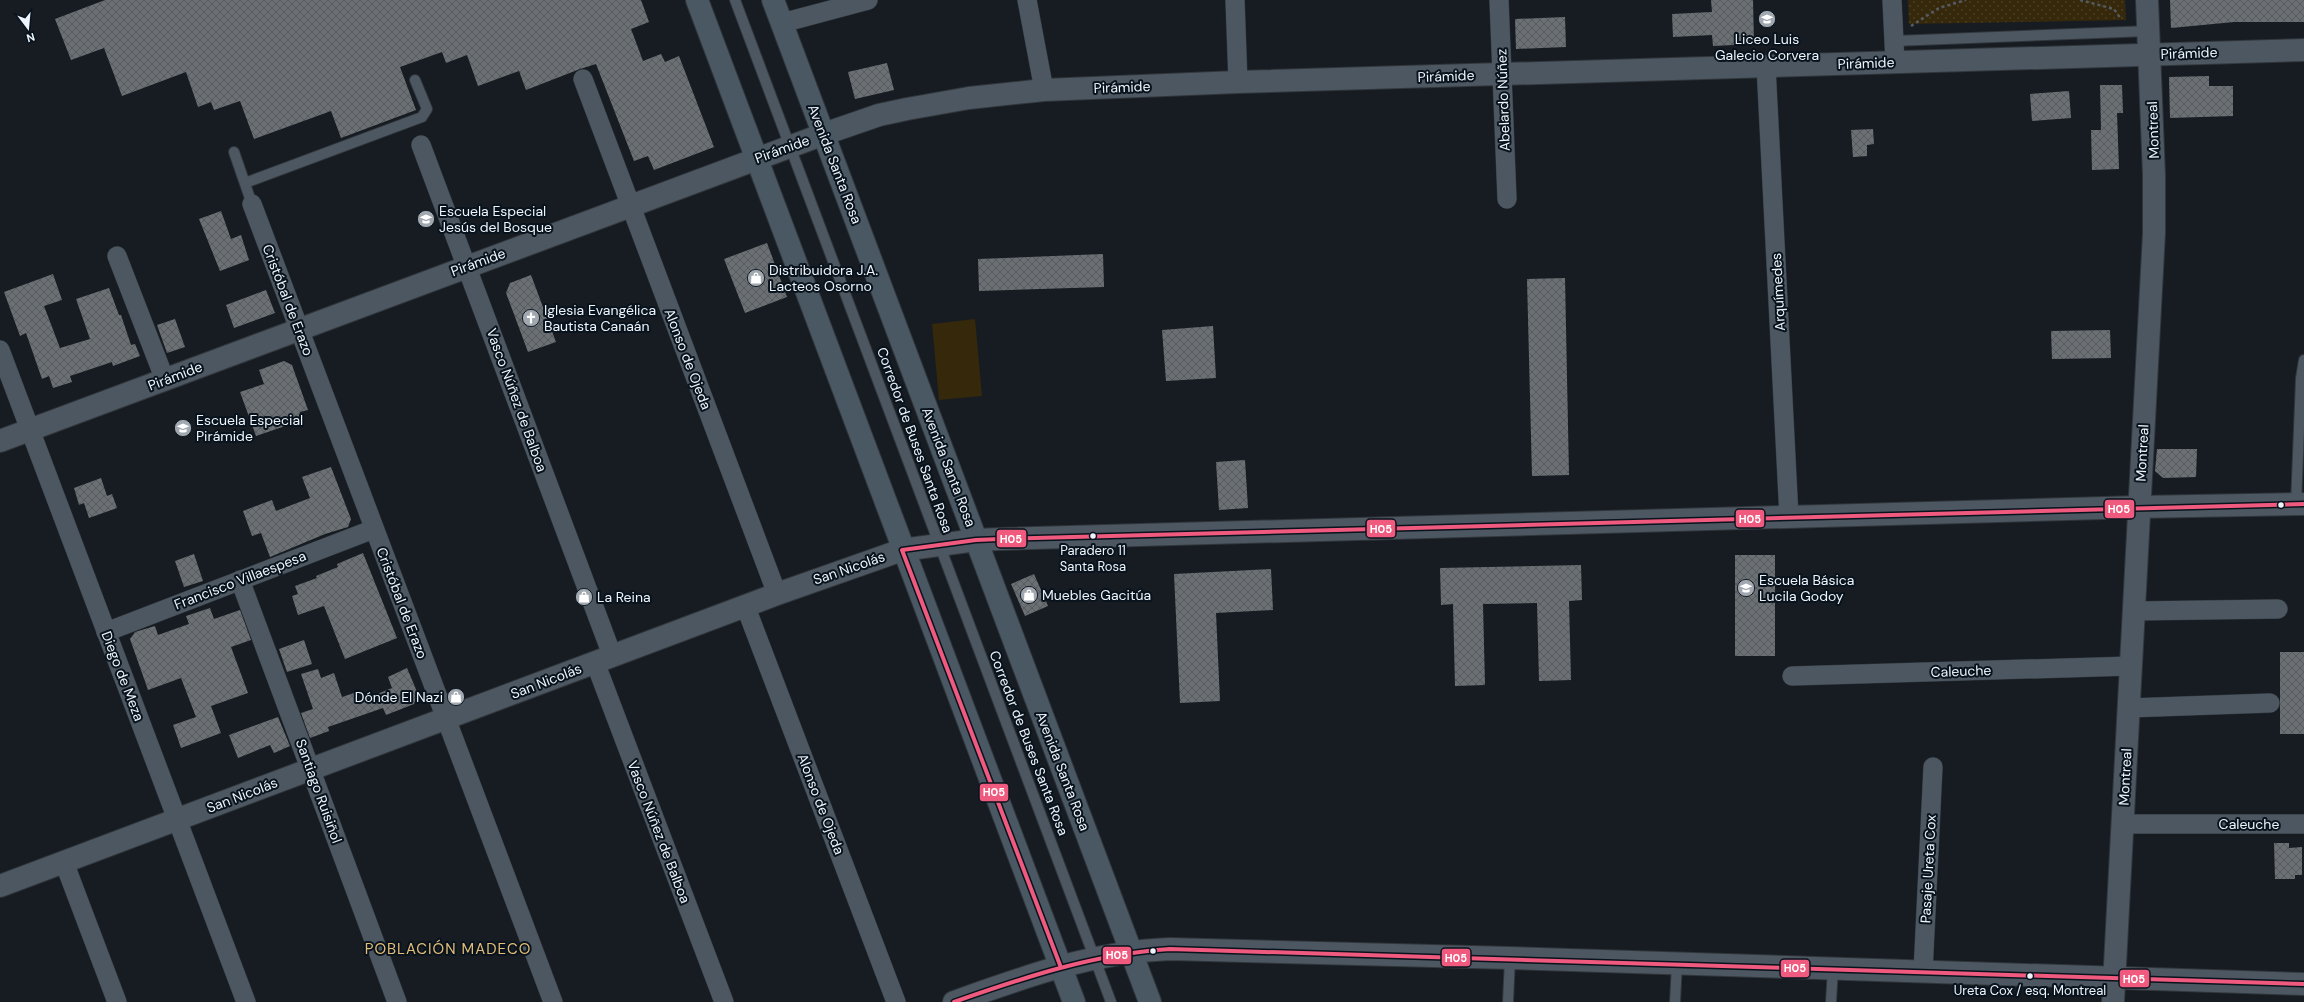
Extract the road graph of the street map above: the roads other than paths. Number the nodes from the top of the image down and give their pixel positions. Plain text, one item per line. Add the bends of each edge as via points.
1 (697, 0) edge
2 (735, 0) edge
3 (773, 0) edge
4 (868, 0) edge
5 (1027, 0) edge
6 (1235, 0) edge
7 (1499, 0) edge
8 (1892, 0) edge
9 (2147, 0) edge
10 (782, 23) junction
11 (2149, 31) junction
12 (2304, 50) edge
13 (1894, 51) junction
14 (2150, 54) junction
15 (1766, 66) junction
16 (1502, 74) junction
17 (583, 79) dead end
18 (414, 80) dead end
19 (1238, 82) junction
20 (1044, 90) junction
21 (824, 134) junction
22 (421, 145) dead end
23 (790, 146) junction
24 (234, 152) dead end
25 (756, 158) junction
26 (246, 183) junction
27 (1507, 199) dead end
28 (252, 204) joint
29 (631, 206) junction
30 (117, 256) dead end
31 (467, 267) junction
32 (299, 329) junction
33 (0, 350) edge
34 (2304, 360) edge
35 (165, 380) junction
36 (30, 430) junction
37 (0, 441) edge
38 (2300, 504) edge
39 (2140, 507) junction
40 (1789, 517) junction
41 (374, 529) junction
42 (976, 540) junction
43 (939, 544) junction
44 (902, 550) junction
45 (240, 580) junction
46 (776, 594) junction
47 (745, 605) junction
48 (2278, 609) dead end
49 (2134, 611) junction
50 (106, 632) junction
51 (604, 659) junction
52 (2131, 666) junction
53 (1792, 676) dead end
54 (2270, 703) dead end
55 (2128, 708) junction
56 (446, 718) junction
57 (1933, 767) dead end
58 (311, 769) junction
59 (177, 820) junction
60 (2122, 824) junction
61 (2304, 824) edge
62 (64, 862) junction
63 (0, 886) edge
64 (1131, 951) junction
65 (1094, 957) junction
66 (1510, 958) junction
67 (1677, 963) junction
68 (1060, 965) junction
69 (1833, 968) junction
70 (1924, 972) junction
71 (2114, 978) junction
72 (2304, 984) edge
73 (117, 1002) edge
74 (246, 1002) edge
75 (397, 1002) edge
76 (553, 1002) edge
77 (724, 1002) edge
78 (896, 1002) edge
79 (954, 1002) edge
80 (1074, 1002) edge
81 (1111, 1002) edge
82 (1150, 1002) edge
83 (1508, 1002) edge
84 (1675, 1002) edge
85 (1831, 1002) edge
86 (2113, 1002) edge

1 - 25 main road
2 - 23 lane, Corredor de Buses Santa Rosa
3 - 10 main road, Avenida Santa Rosa
4 - 10 street
5 - 20 street
6 - 19 street
7 - 16 street, Abelardo Núñez
8 - 13 street
9 - 11 street, Montreal
10 - 21 main road, Avenida Santa Rosa
11 - 13 lane, Pirámide
11 - 14 street, Montreal
12 - 14 street, Pirámide
13 - 14 street, Pirámide
13 - 15 street, Pirámide
14 - 39 street, Montreal via 2154,218
15 - 16 street, Pirámide
15 - 40 street, Arquímedes
16 - 19 street, Pirámide
16 - 27 street, Abelardo Núñez
17 - 29 street, Alonso de Ojeda
18 - 26 lane via 427,109 422,117
19 - 20 street, Pirámide
20 - 21 street, Pirámide via 968,98 907,109 879,115
21 - 23 street, Pirámide
21 - 42 main road, Avenida Santa Rosa
22 - 31 street, Vasco Núñez de Balboa
23 - 25 street, Pirámide
23 - 43 lane, Corredor de Buses Santa Rosa
24 - 26 lane
25 - 29 street, Pirámide
25 - 44 main road
26 - 28 lane
28 - 32 street, Cristóbal de Erazo
29 - 31 street, Pirámide
29 - 46 street, Alonso de Ojeda
30 - 35 street
31 - 32 street, Pirámide
31 - 51 street, Vasco Núñez de Balboa
32 - 35 street, Pirámide
32 - 41 street, Cristóbal de Erazo
33 - 36 street, Diego de Meza
34 - 38 lane via 2301,378
35 - 36 street, Pirámide
36 - 37 street, Pirámide
36 - 50 street, Diego de Meza
38 - 39 street, San Nicolás
39 - 40 street, San Nicolás
39 - 49 street, Montreal
40 - 42 street, San Nicolás
41 - 45 street, Francisco Villaespesa
41 - 56 street, Cristóbal de Erazo
42 - 43 street, San Nicolás
42 - 64 main road, Avenida Santa Rosa
43 - 44 street, San Nicolás
43 - 65 lane, Corredor de Buses Santa Rosa
44 - 46 street, San Nicolás
44 - 68 main road
45 - 50 street, Francisco Villaespesa
45 - 58 street, Santiago Ruisiñol
46 - 47 street, San Nicolás
47 - 51 street, San Nicolás
47 - 78 street, Alonso de Ojeda
48 - 49 street
49 - 52 street, Montreal
50 - 59 street, Diego de Meza
51 - 56 street, San Nicolás
51 - 77 street, Vasco Núñez de Balboa
52 - 53 street, Caleuche
52 - 55 street, Montreal
54 - 55 street
55 - 60 street, Montreal
56 - 58 street, San Nicolás
56 - 76 street, Cristóbal de Erazo
57 - 70 street, Pasaje Ureta Cox
58 - 59 street, San Nicolás
58 - 75 street, Santiago Ruisiñol
59 - 62 street, San Nicolás
59 - 74 street, Diego de Meza
60 - 61 street, Caleuche
60 - 71 street, Montreal
62 - 63 street, San Nicolás
62 - 73 street
64 - 65 street
64 - 66 street via 1170,949
64 - 82 main road, Avenida Santa Rosa
65 - 68 street
65 - 81 lane, Corredor de Buses Santa Rosa
66 - 67 street
66 - 83 lane
67 - 69 street
67 - 84 lane
68 - 79 street
68 - 80 main road
69 - 70 street
69 - 85 lane
70 - 71 street
71 - 72 street
71 - 86 street, Montreal

